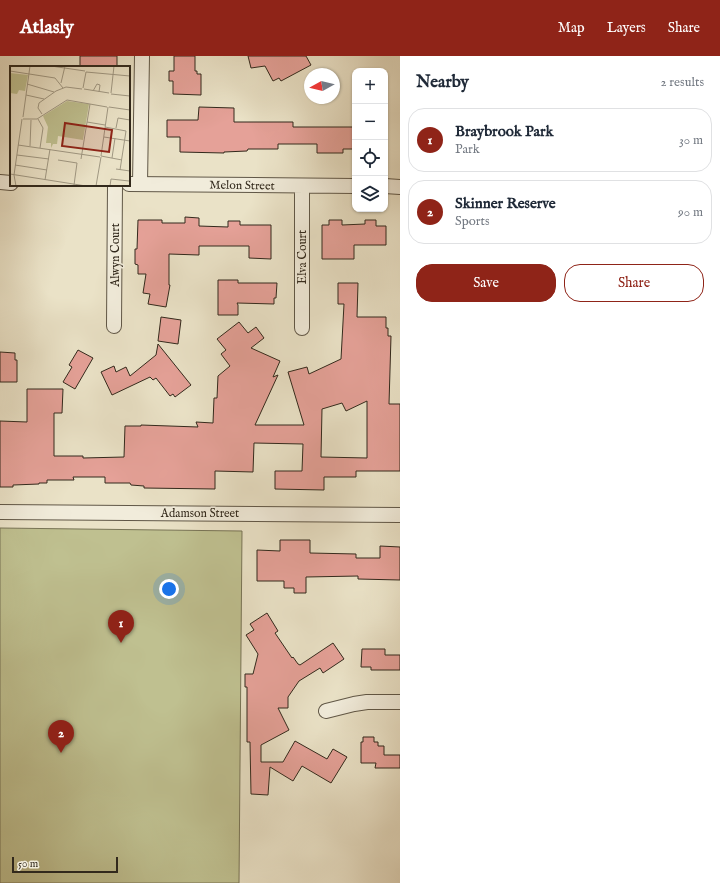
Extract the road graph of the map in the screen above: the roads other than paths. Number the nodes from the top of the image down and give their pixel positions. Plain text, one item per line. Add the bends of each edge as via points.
1 (142, 56) edge
2 (0, 182) edge
3 (10, 183) edge
4 (134, 184) edge
5 (116, 186) edge
6 (302, 186) junction
7 (352, 186) edge
8 (388, 186) edge
9 (400, 186) edge
10 (114, 326) dead end
11 (302, 328) dead end
12 (0, 512) edge
13 (400, 515) edge
14 (400, 702) edge
15 (326, 712) dead end

1 - 4 street
2 - 3 street
4 - 6 street, Melon Street
5 - 10 street, Alwyn Court
6 - 7 street, Melon Street
6 - 11 street, Elva Court
8 - 9 street
12 - 13 street, Adamson Street
14 - 15 street via 367,702

